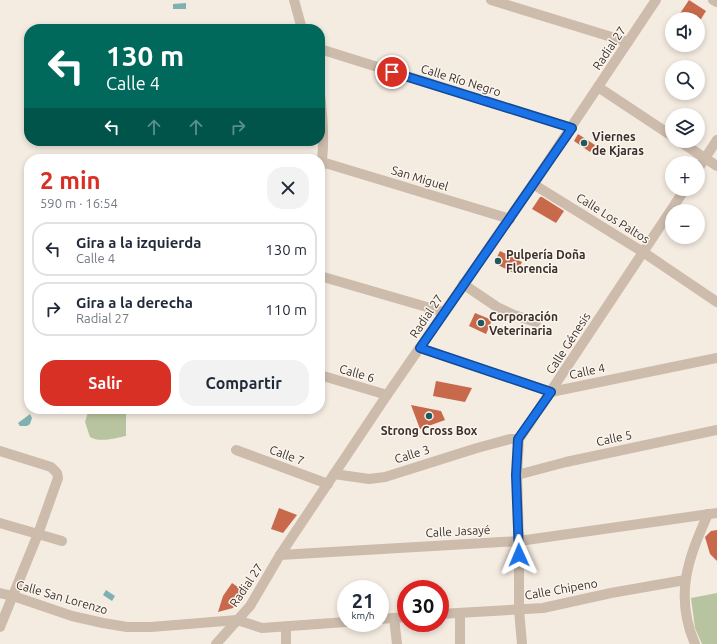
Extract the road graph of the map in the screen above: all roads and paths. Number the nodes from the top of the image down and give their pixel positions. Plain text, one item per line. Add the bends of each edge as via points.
1 (294, 0) edge
2 (491, 0) edge
3 (656, 0) edge
4 (714, 0) edge
5 (717, 2) edge
6 (301, 24) edge
7 (628, 42) junction
8 (325, 51) edge
9 (598, 87) junction
10 (572, 128) junction
11 (665, 131) edge
12 (717, 140) edge
13 (690, 148) edge
14 (702, 156) edge
15 (705, 158) joint
16 (717, 166) edge
17 (325, 168) edge
18 (534, 184) junction
19 (680, 196) edge
20 (510, 219) junction
21 (643, 252) junction
22 (325, 277) edge
23 (463, 284) junction
24 (717, 302) edge
25 (444, 312) junction
26 (536, 322) dead end
27 (420, 348) junction
28 (717, 358) edge
29 (325, 376) edge
30 (551, 392) junction
31 (387, 395) junction
32 (717, 430) edge
33 (518, 439) junction
34 (236, 450) dead end
35 (0, 451) edge
36 (334, 474) junction
37 (516, 475) junction
38 (328, 484) junction
39 (713, 513) edge
40 (0, 523) edge
41 (38, 534) junction
42 (62, 541) dead end
43 (519, 541) junction
44 (280, 556) junction
45 (686, 580) junction
46 (0, 593) edge
47 (13, 596) junction
48 (519, 610) junction
49 (460, 613) junction
50 (449, 614) edge
51 (389, 618) edge
52 (394, 618) junction
53 (397, 618) edge
54 (237, 620) junction
55 (337, 623) edge
56 (286, 626) junction
57 (0, 627) edge
58 (216, 644) edge
59 (286, 644) edge
60 (397, 644) edge
61 (460, 644) edge
62 (522, 644) edge
63 (693, 644) edge

1 - 6 street
2 - 7 street
3 - 7 street, Radial 27
4 - 5 street
7 - 9 street, Radial 27
8 - 10 street, Calle Río Negro
9 - 10 street, Radial 27
9 - 11 street
10 - 18 street, Radial 27
12 - 15 street
13 - 14 street
15 - 16 street
17 - 20 street, San Miguel
18 - 20 street, Radial 27
18 - 21 street, Calle Los Paltos
19 - 21 street, Calle Génesis
20 - 23 street, Radial 27
21 - 24 street, Calle Los Paltos
21 - 30 street, Calle Génesis
22 - 25 street
23 - 25 street, Radial 27
23 - 26 street via 497,307
25 - 27 street, Radial 27
27 - 30 street
27 - 31 street, Radial 27
28 - 30 street, Calle 4
29 - 31 street, Calle 6
30 - 33 street, Calle Génesis
31 - 36 street, Radial 27
32 - 37 street, Calle 5
33 - 36 street, Calle 3 via 477,448 385,476 369,479
33 - 37 street
34 - 38 street, Calle 7
35 - 41 street via 52,467 58,473 57,483
36 - 38 street, Radial 27
37 - 43 street
38 - 44 street, Radial 27
39 - 43 street, Calle Jasayé
39 - 45 street via 693,547
40 - 41 street
41 - 42 street
41 - 47 street
43 - 44 street, Calle Jasayé
43 - 48 street
44 - 54 street, Radial 27 via 250,606
45 - 48 street, Calle Chipeno via 543,608
45 - 63 street via 684,605
46 - 47 street, Calle San Lorenzo
47 - 54 street, Calle San Lorenzo via 72,616 127,627
47 - 57 street
48 - 49 street, Calle Chipeno
48 - 62 street
49 - 50 street, Calle Chipeno
49 - 61 street
51 - 52 street
52 - 53 street
52 - 60 street
54 - 56 street via 262,628
54 - 58 street, Radial 27
55 - 56 street
56 - 59 street

